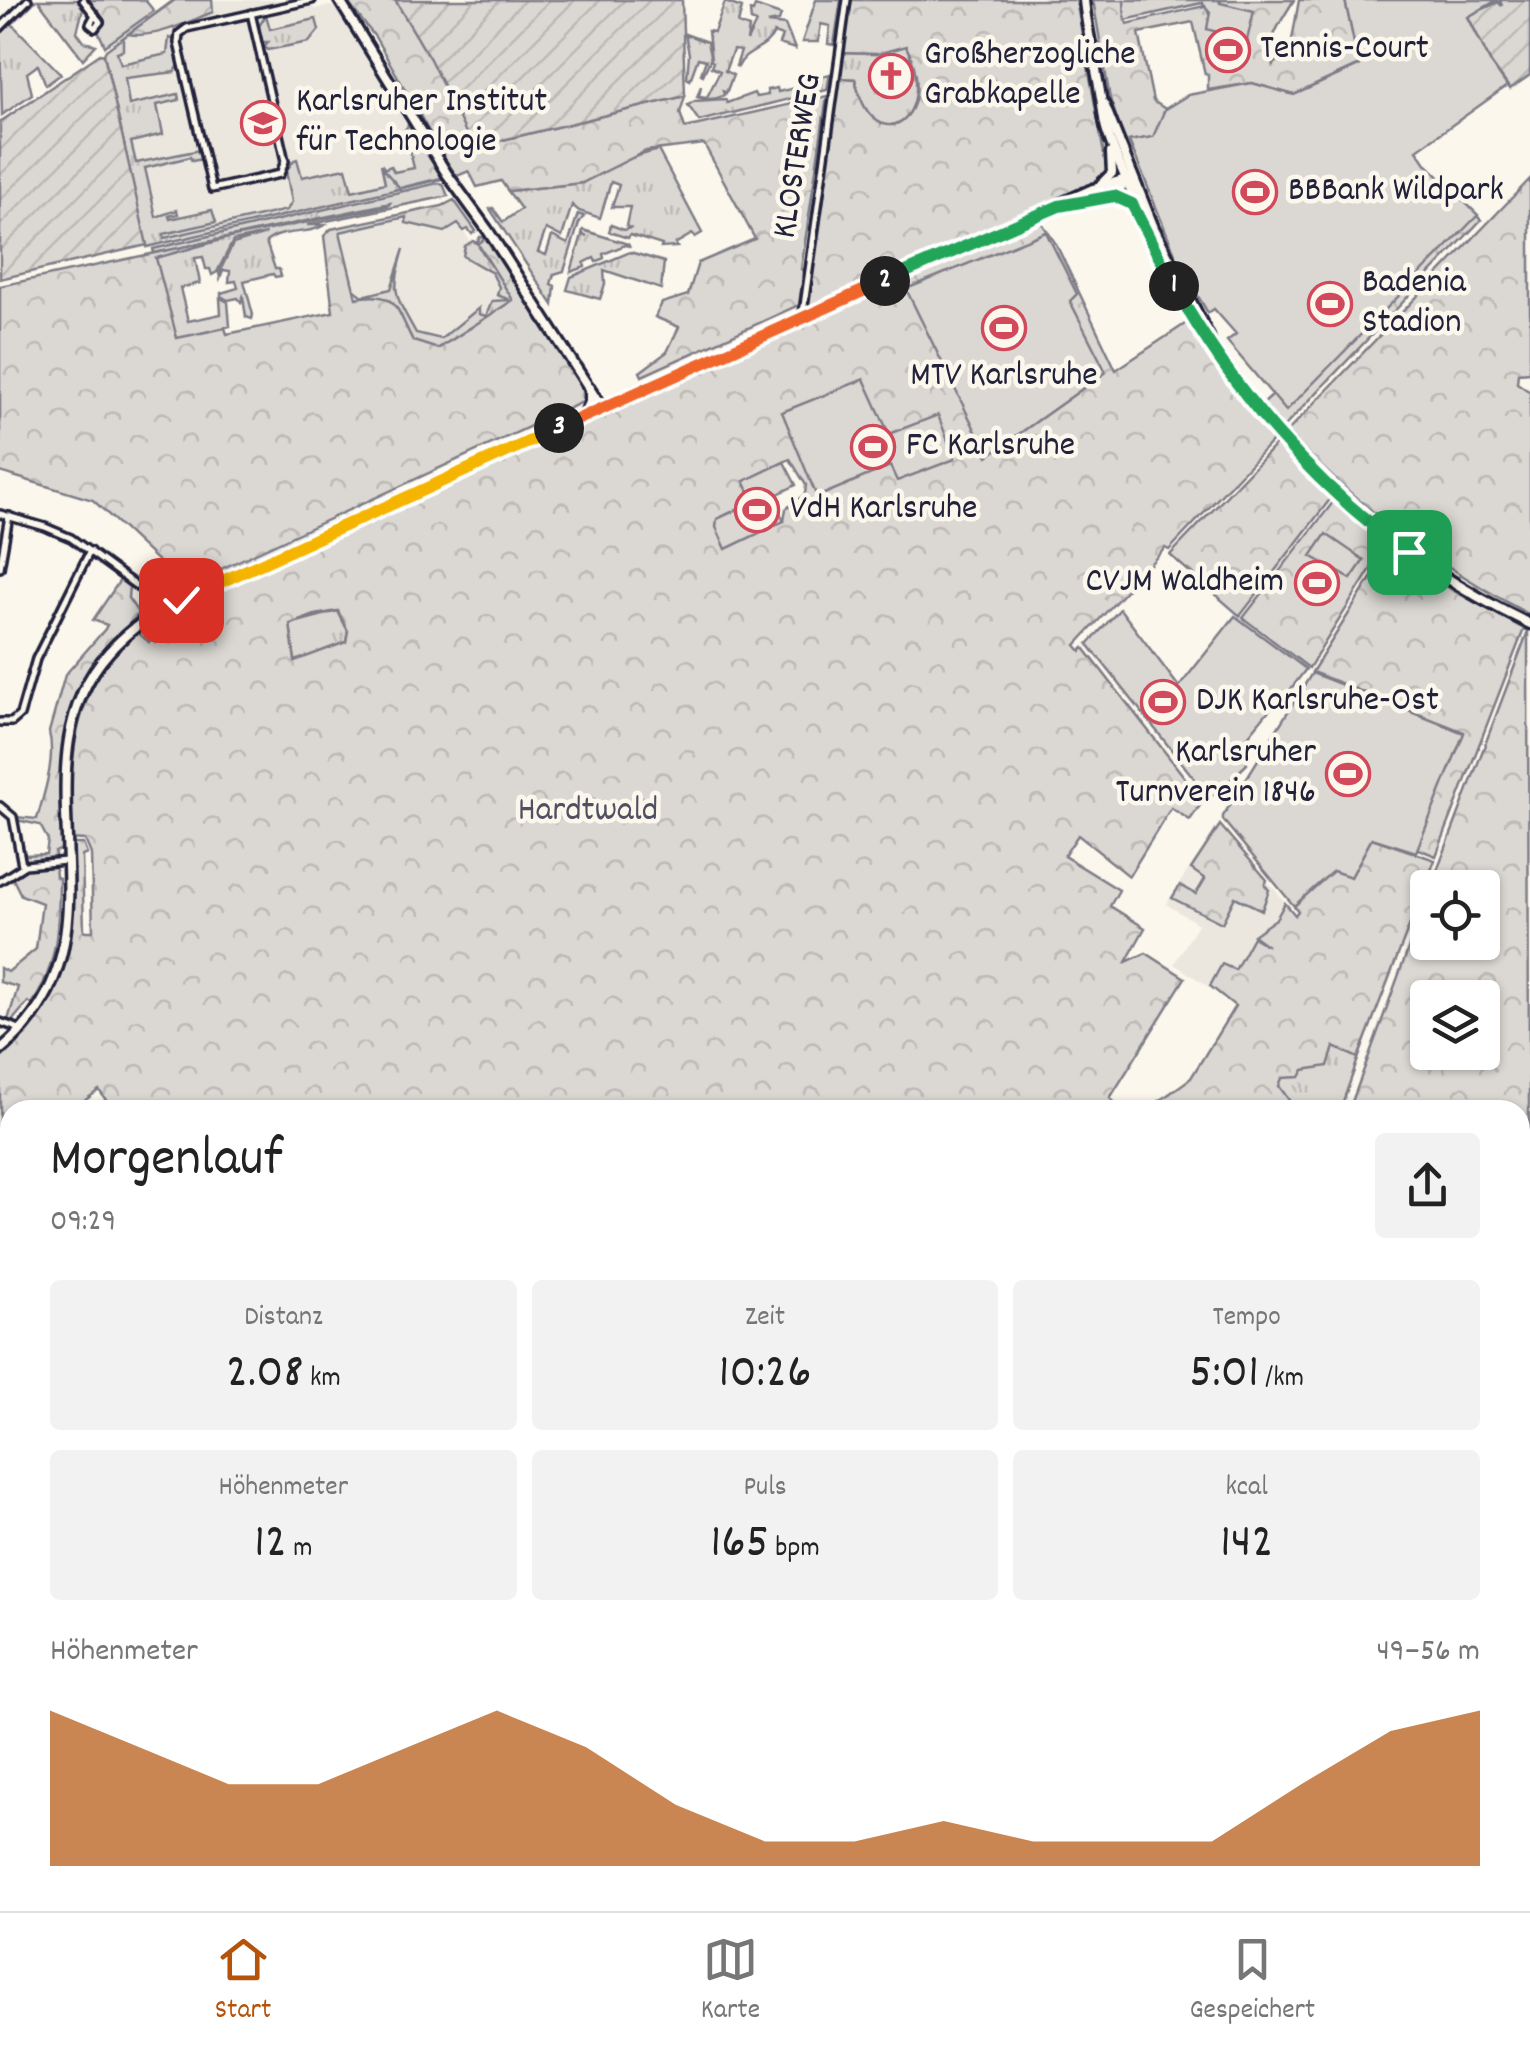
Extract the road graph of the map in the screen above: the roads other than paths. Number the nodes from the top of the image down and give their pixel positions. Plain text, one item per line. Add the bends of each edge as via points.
1 (28, 0) edge
2 (83, 0) edge
3 (312, 0) edge
4 (339, 0) edge
5 (847, 0) edge
6 (1084, 0) edge
7 (292, 1) edge
8 (252, 13) junction
9 (95, 14) dead end
10 (0, 28) edge
11 (1102, 100) junction
12 (1110, 140) junction
13 (1130, 179) junction
14 (1093, 189) junction
15 (1088, 199) junction
16 (1059, 206) junction
17 (1147, 229) junction
18 (802, 320) junction
19 (1211, 344) junction
20 (590, 388) junction
21 (622, 399) junction
22 (602, 408) junction
23 (584, 416) junction
24 (0, 514) edge
25 (8, 516) junction
26 (90, 552) junction
27 (0, 568) edge
28 (146, 594) junction
29 (166, 608) junction
30 (148, 618) junction
31 (1530, 624) edge
32 (0, 722) edge
33 (0, 806) edge
34 (68, 860) junction
35 (22, 866) junction
36 (0, 882) edge
37 (0, 1023) edge
38 (23, 1030) junction
39 (3, 1048) edge

1 - 10 street
2 - 9 street
3 - 7 street
4 - 20 main road
5 - 18 street, KLOSTERWEG
6 - 11 main road
7 - 8 street
8 - 8 street via 187,28 178,40 212,189 280,174 285,161
11 - 12 main road
11 - 13 main road
12 - 13 main road
12 - 14 main road via 1112,172
13 - 14 main road
13 - 15 main road
13 - 17 main road
13 - 19 main road
14 - 16 main road
15 - 16 main road
15 - 17 main road via 1123,198
16 - 18 main road
17 - 19 main road
18 - 21 main road
19 - 31 main road via 1256,407 1344,500 1445,577
20 - 21 main road
20 - 22 main road
20 - 23 main road
21 - 22 main road
22 - 23 main road
23 - 29 main road
24 - 25 street
25 - 26 street via 52,529
25 - 27 street
26 - 28 street
26 - 32 street via 36,659 20,715
28 - 29 street
28 - 30 street
29 - 30 main road
30 - 34 main road via 103,659 77,710 67,766
33 - 35 street via 12,816
34 - 35 street
34 - 38 main road via 60,968
35 - 36 street
37 - 38 street
37 - 39 street via 7,1033
38 - 39 main road

